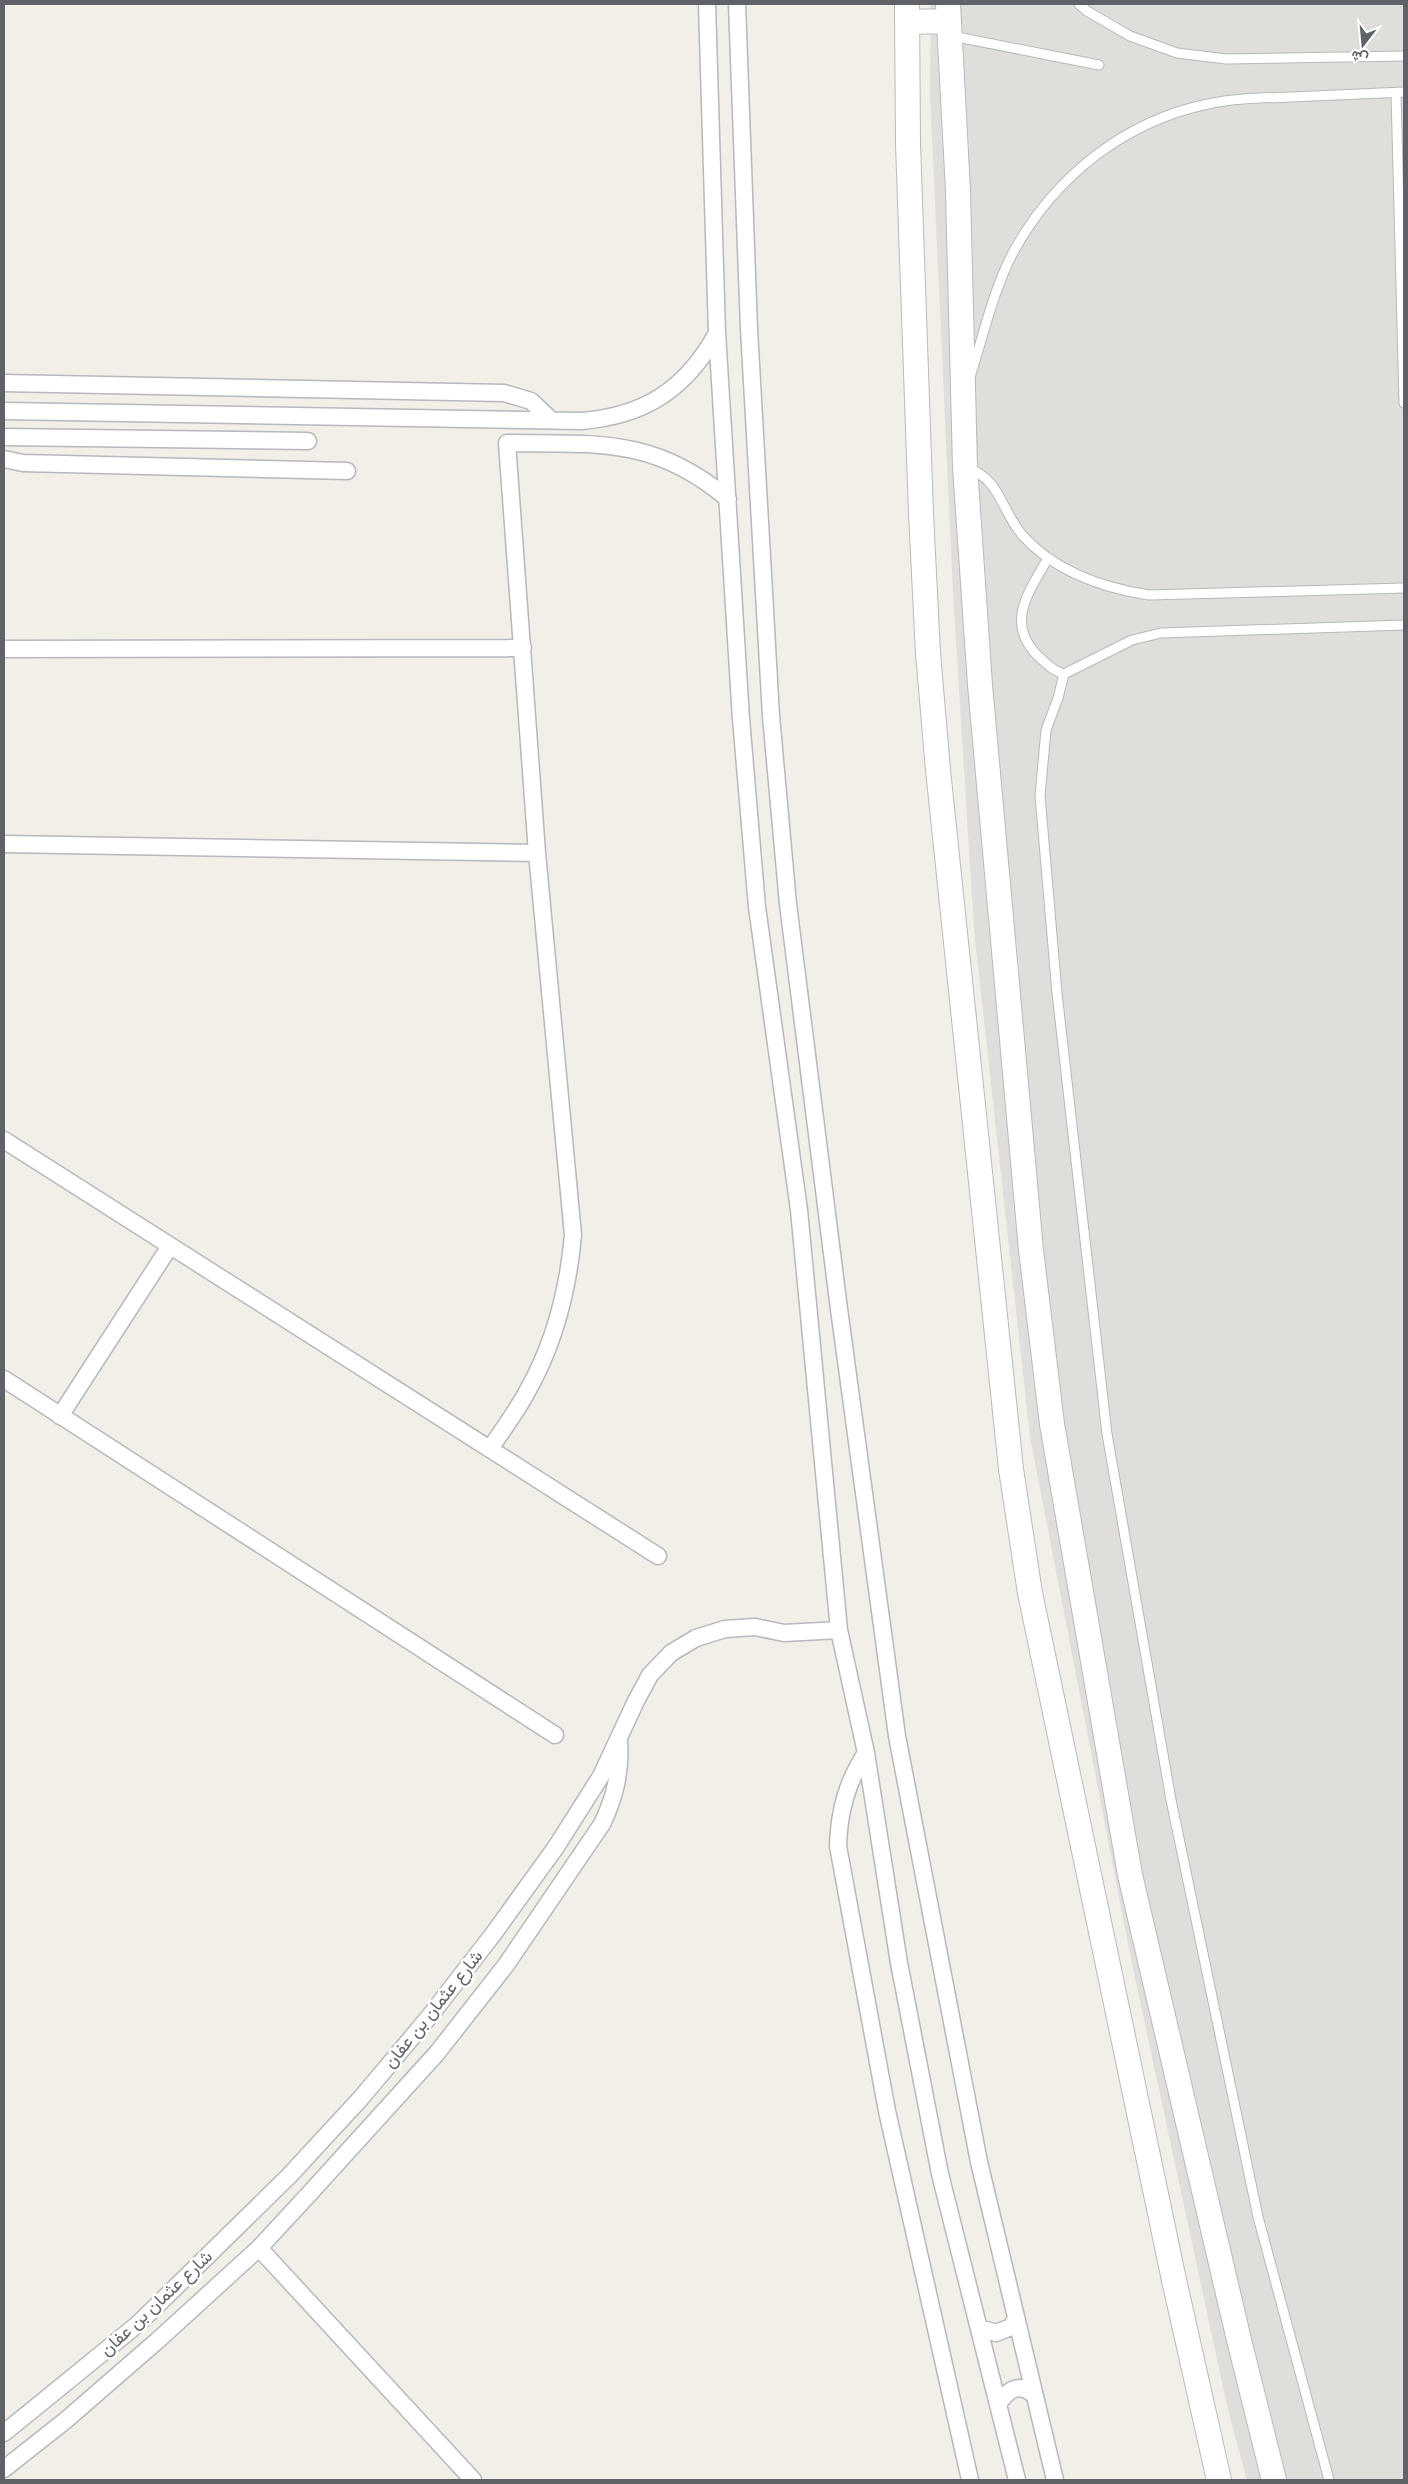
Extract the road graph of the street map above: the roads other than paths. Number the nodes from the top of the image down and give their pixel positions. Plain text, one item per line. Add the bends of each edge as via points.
1 (707, 4) edge
2 (737, 4) edge
3 (1079, 4) edge
4 (907, 13) edge
5 (948, 20) edge
6 (1404, 56) edge
7 (1099, 65) dead end
8 (1400, 93) edge
9 (717, 333) junction
10 (1403, 353) edge
11 (4, 383) edge
12 (963, 398) junction
13 (1404, 403) edge
14 (4, 411) edge
15 (552, 420) junction
16 (4, 437) edge
17 (308, 441) dead end
18 (4, 459) edge
19 (965, 467) junction
20 (348, 471) dead end
21 (728, 500) junction
22 (1048, 558) junction
23 (1404, 588) edge
24 (1404, 625) edge
25 (523, 648) junction
26 (4, 649) edge
27 (1064, 674) junction
28 (4, 844) edge
29 (537, 852) junction
30 (4, 1140) edge
31 (170, 1246) junction
32 (4, 1380) edge
33 (60, 1416) junction
34 (490, 1449) junction
35 (658, 1556) dead end
36 (839, 1630) junction
37 (555, 1735) dead end
38 (619, 1739) junction
39 (866, 1753) junction
40 (258, 2248) junction
41 (1015, 2320) junction
42 (980, 2328) junction
43 (1033, 2394) junction
44 (998, 2404) junction
45 (4, 2433) edge
46 (4, 2469) edge
47 (473, 2480) edge
48 (970, 2480) edge
49 (1017, 2480) edge
50 (1055, 2480) edge
51 (1219, 2480) edge
52 (1274, 2480) edge
53 (1329, 2480) edge

1 - 9 street
2 - 41 street via 749,329 771,716 788,904 897,1736 979,2162
3 - 6 lane via 1130,36 1177,53 1226,59
4 - 5 street
4 - 51 street via 920,514 928,653 1011,1469 1030,1593
5 - 7 lane
5 - 12 street via 958,191
8 - 10 lane
8 - 12 lane via 1239,99 1208,104 1148,123 1095,156 1049,199 1014,251
9 - 15 street via 694,369 656,400 623,415 602,419
9 - 21 street
10 - 13 lane
11 - 15 street via 504,393 531,401
12 - 19 street
14 - 15 street
16 - 17 street
18 - 20 street via 23,463
19 - 22 lane via 986,477 1022,535
19 - 52 street via 994,846 1032,1250 1052,1424 1130,1875
21 - 25 street via 692,472 657,456 628,448 605,444 507,443
21 - 36 street via 740,720 757,907 799,1210
22 - 23 lane via 1102,585 1149,595
22 - 27 lane via 1022,606 1021,622 1025,639 1034,652 1056,672
24 - 27 lane via 1161,633 1132,640
25 - 26 street
25 - 29 street
27 - 53 lane via 1046,730 1040,796 1058,1003 1107,1434 1171,1800 1254,2197
28 - 29 street
29 - 34 street via 573,1236 566,1290 550,1343 527,1393
30 - 31 street
31 - 33 street
31 - 34 street
32 - 33 street
33 - 37 street
34 - 35 street
36 - 38 street, شارع عثمان بن عفان via 784,1634 755,1628 725,1629 696,1638 671,1653 650,1675
36 - 39 street
38 - 40 street via 618,1783 611,1804 586,1848 512,1958 437,2053
38 - 45 street, شارع عثمان بن عفان via 580,1813 494,1933 360,2098 289,2176 138,2324
39 - 42 street via 899,1963 940,2174
39 - 48 street via 856,1768 844,1800 838,1846 887,2111
40 - 46 street via 82,2406
40 - 47 street
41 - 42 street via 1011,2327 996,2334
41 - 43 street
42 - 44 street
43 - 44 street via 1018,2387 1010,2390
43 - 50 street
44 - 49 street

